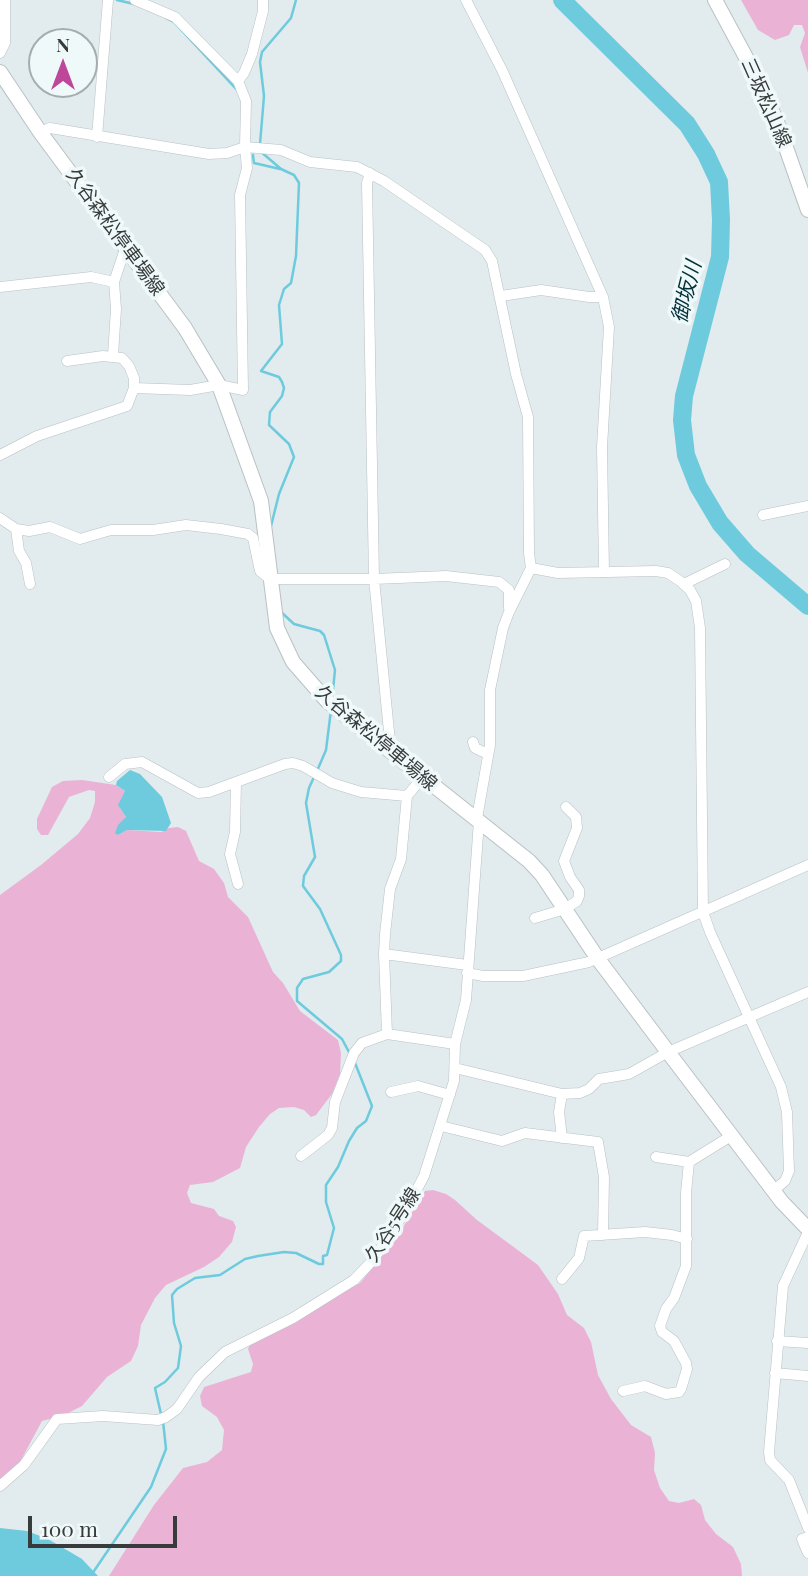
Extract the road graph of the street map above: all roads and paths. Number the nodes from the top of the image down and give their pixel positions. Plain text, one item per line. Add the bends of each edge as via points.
1 (5, 0) edge
2 (108, 0) edge
3 (135, 0) edge
4 (263, 0) edge
5 (466, 0) edge
6 (715, 0) edge
7 (0, 53) edge
8 (0, 72) edge
9 (238, 81) junction
10 (40, 132) junction
11 (97, 137) junction
12 (245, 147) junction
13 (370, 173) junction
14 (808, 209) edge
15 (126, 246) junction
16 (114, 282) junction
17 (0, 287) edge
18 (501, 296) junction
19 (603, 297) junction
20 (113, 355) junction
21 (67, 361) dead end
22 (219, 385) junction
23 (134, 387) junction
24 (0, 455) edge
25 (808, 506) edge
26 (763, 515) dead end
27 (0, 518) edge
28 (16, 529) junction
29 (724, 564) dead end
30 (531, 568) junction
31 (604, 572) junction
32 (270, 579) junction
33 (374, 579) junction
34 (30, 584) dead end
35 (684, 584) junction
36 (509, 612) junction
37 (473, 742) dead end
38 (391, 753) junction
39 (488, 754) junction
40 (109, 777) dead end
41 (422, 778) junction
42 (236, 782) junction
43 (407, 796) junction
44 (566, 807) dead end
45 (479, 821) junction
46 (808, 865) edge
47 (238, 884) dead end
48 (565, 909) junction
49 (704, 912) junction
50 (535, 918) dead end
51 (383, 954) junction
52 (598, 959) junction
53 (467, 969) junction
54 (808, 992) edge
55 (748, 1018) junction
56 (387, 1034) junction
57 (455, 1044) junction
58 (668, 1052) junction
59 (455, 1068) junction
60 (391, 1092) dead end
61 (562, 1094) junction
62 (450, 1095) junction
63 (441, 1126) junction
64 (732, 1136) junction
65 (562, 1138) junction
66 (301, 1156) dead end
67 (656, 1157) dead end
68 (688, 1162) junction
69 (774, 1190) junction
70 (808, 1230) edge
71 (603, 1234) junction
72 (687, 1239) junction
73 (562, 1279) dead end
74 (777, 1341) junction
75 (808, 1343) edge
76 (775, 1374) junction
77 (808, 1376) edge
78 (623, 1391) dead end
79 (0, 1486) edge
80 (808, 1528) edge
81 (808, 1537) edge
82 (808, 1553) edge

1 - 7 street via 5,43
2 - 11 street
3 - 9 street via 175,17
4 - 9 street via 252,54
5 - 19 street
6 - 14 main road, 三坂松山線 via 777,122
8 - 10 main road, 久谷森松停車場線
9 - 12 street via 246,101
10 - 11 street via 50,128
10 - 15 main road, 久谷森松停車場線
11 - 12 street via 209,154
12 - 13 street via 281,150 310,163 358,167
12 - 22 street via 247,169 240,195 243,390
13 - 18 street via 481,246 492,261
13 - 33 street
15 - 16 street
15 - 22 main road, 久谷森松停車場線
16 - 17 street via 91,277
16 - 20 street
18 - 19 street via 541,290
18 - 30 street via 528,416
19 - 31 street via 609,327 602,447
20 - 21 street
20 - 23 street via 129,366
22 - 23 street via 190,390
22 - 32 main road, 久谷森松停車場線 via 261,501
23 - 24 street via 127,406 37,436
25 - 26 street
27 - 28 street
28 - 32 street via 50,527 80,539 111,530 186,525 248,534 253,538 260,571
28 - 34 street
29 - 35 street
30 - 31 street via 558,573
30 - 36 street, 久谷5号線
31 - 35 street via 656,570
32 - 33 street
32 - 38 main road, 久谷森松停車場線 via 276,628 292,662 327,701
33 - 36 street via 446,576 499,582 509,590
33 - 38 street
35 - 49 street via 696,601 700,628
36 - 39 street, 久谷5号線 via 490,690
37 - 39 street
38 - 41 main road, 久谷森松停車場線
39 - 45 street, 久谷5号線
40 - 42 street via 125,764 142,762 198,793
41 - 43 street
41 - 45 main road, 久谷森松停車場線
42 - 43 street via 293,763 361,792
42 - 47 street via 230,854
43 - 51 street via 401,859 390,889
44 - 48 street via 576,817 577,828 564,861 579,896
45 - 48 main road, 久谷森松停車場線 via 529,861
45 - 53 street, 久谷5号線
46 - 49 street
48 - 50 street
48 - 52 main road, 久谷森松停車場線
49 - 52 street
49 - 55 street
51 - 53 street
51 - 56 street
52 - 53 street via 523,975 483,975
52 - 58 main road, 久谷森松停車場線
53 - 57 street, 久谷5号線 via 466,1000
54 - 55 street
55 - 58 street
55 - 69 street via 781,1087 787,1112 789,1171
56 - 57 street
56 - 66 street via 362,1043 352,1057 335,1102 332,1128
57 - 59 street, 久谷5号線
58 - 61 street via 629,1074 599,1080 580,1093
58 - 64 main road, 久谷森松停車場線
59 - 61 street
59 - 62 street, 久谷5号線
60 - 62 street via 418,1086
61 - 65 street
62 - 63 street, 久谷5号線
63 - 65 street via 502,1141 525,1133
63 - 79 street, 久谷5号線 via 406,1210 354,1280 225,1352 199,1377 177,1409 162,1419 57,1419 24,1465
64 - 68 street
64 - 69 main road, 久谷森松停車場線
65 - 71 street via 598,1142 604,1177
67 - 68 street
68 - 72 street
69 - 70 main road, 久谷森松停車場線
70 - 74 street via 783,1286
71 - 72 street via 645,1232
71 - 73 street via 584,1236 579,1258
72 - 78 street via 681,1283 660,1326 686,1363 681,1389 666,1394 645,1386
74 - 75 street
74 - 76 street
76 - 77 street
76 - 80 street via 770,1460 789,1480
81 - 82 street via 802,1539

